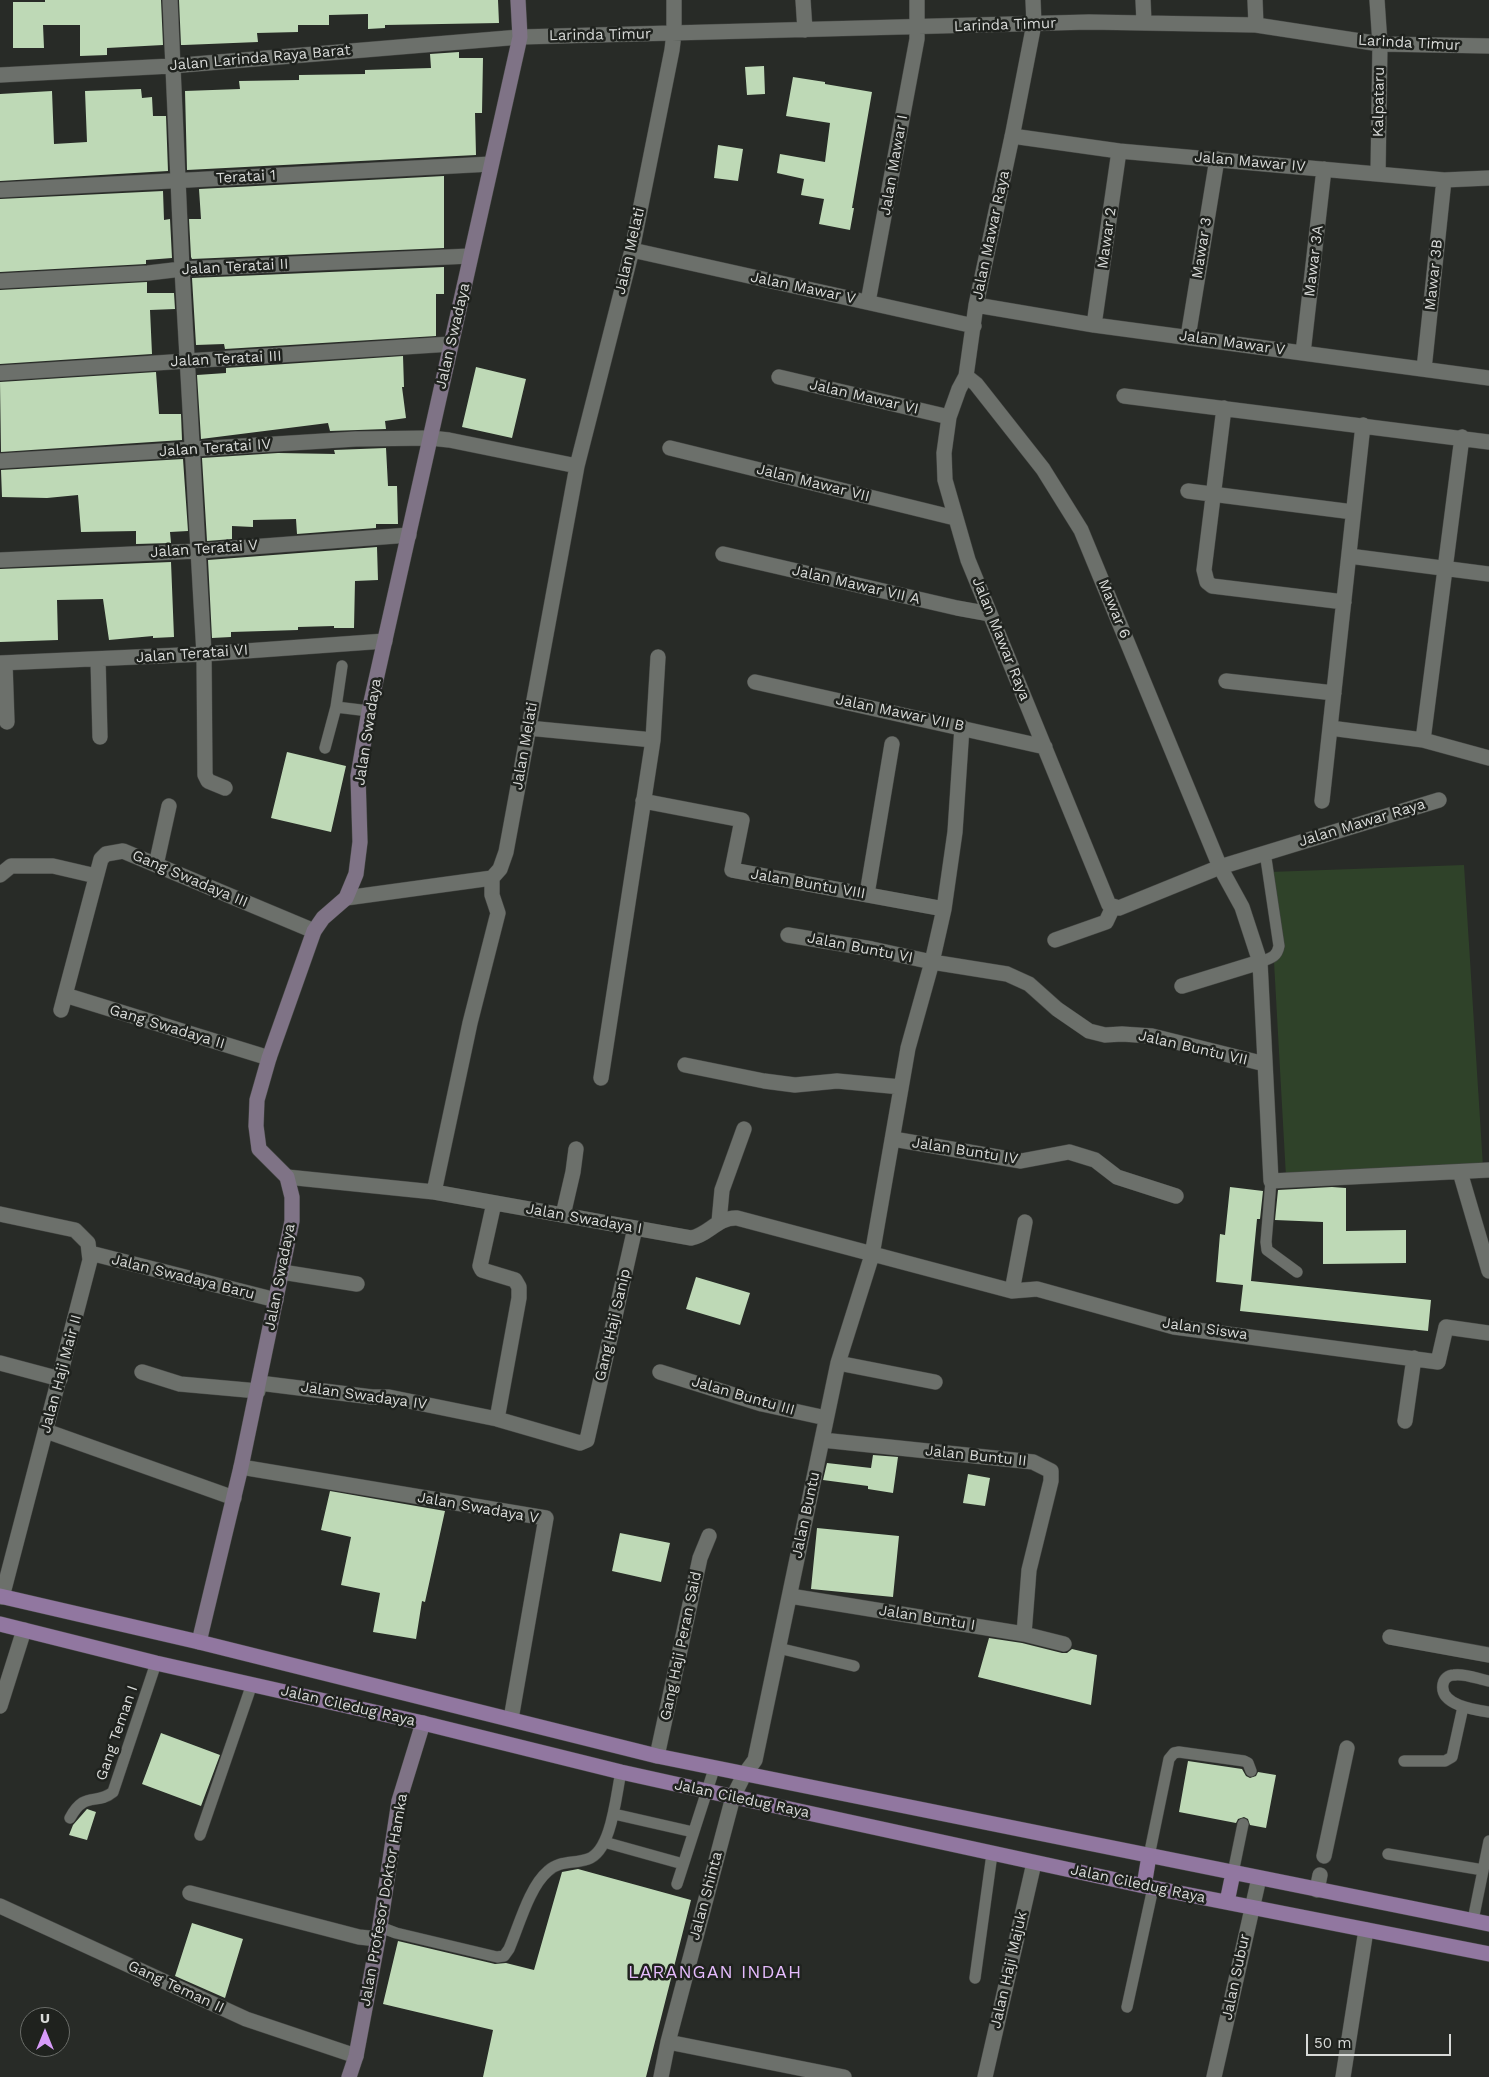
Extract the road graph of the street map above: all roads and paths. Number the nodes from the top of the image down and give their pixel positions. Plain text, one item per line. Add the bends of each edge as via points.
1 (170, 0) edge
2 (518, 0) edge
3 (674, 0) edge
4 (803, 0) edge
5 (917, 0) edge
6 (1033, 0) edge
7 (1143, 0) edge
8 (1255, 0) edge
9 (1378, 0) edge
10 (1144, 22) junction
11 (1034, 24) junction
12 (1256, 25) junction
13 (918, 27) junction
14 (804, 30) junction
15 (674, 33) junction
16 (520, 37) junction
17 (1380, 44) junction
18 (1489, 46) edge
19 (172, 66) junction
20 (0, 75) edge
21 (1012, 136) junction
22 (1119, 150) junction
23 (1217, 159) junction
24 (491, 164) junction
25 (1324, 169) junction
26 (1378, 174) junction
27 (1489, 178) edge
28 (1444, 180) junction
29 (177, 181) junction
30 (0, 190) edge
31 (632, 250) junction
32 (470, 256) junction
33 (182, 269) junction
34 (0, 281) edge
35 (868, 302) junction
36 (976, 305) junction
37 (1094, 325) junction
38 (974, 326) junction
39 (1188, 337) junction
40 (451, 344) junction
41 (1303, 353) junction
42 (187, 362) junction
43 (1424, 369) junction
44 (0, 372) edge
45 (966, 376) junction
46 (779, 378) dead end
47 (1489, 378) edge
48 (1124, 396) dead end
49 (1224, 408) junction
50 (950, 417) junction
51 (1363, 426) junction
52 (1462, 437) junction
53 (430, 438) junction
54 (1489, 442) edge
55 (670, 448) dead end
56 (192, 450) junction
57 (0, 461) edge
58 (577, 466) junction
59 (1188, 491) dead end
60 (1213, 495) junction
61 (1354, 512) junction
62 (955, 518) junction
63 (409, 535) junction
64 (198, 551) junction
65 (723, 554) dead end
66 (1349, 556) junction
67 (0, 560) edge
68 (1445, 568) junction
69 (1489, 574) edge
70 (1344, 602) junction
71 (990, 614) junction
72 (385, 641) junction
73 (204, 654) junction
74 (658, 657) dead end
75 (98, 660) junction
76 (2, 663) edge
77 (342, 666) dead end
78 (1226, 681) dead end
79 (755, 682) dead end
80 (1334, 693) junction
81 (336, 707) junction
82 (369, 711) junction
83 (7, 722) dead end
84 (962, 727) junction
85 (528, 728) junction
86 (1330, 728) junction
87 (100, 737) dead end
88 (653, 740) junction
89 (1423, 740) junction
90 (892, 744) dead end
91 (1044, 747) junction
92 (326, 748) dead end
93 (1489, 758) edge
94 (225, 788) dead end
95 (1438, 800) dead end
96 (644, 801) junction
97 (1322, 801) dead end
98 (169, 806) dead end
99 (1265, 852) junction
100 (156, 865) junction
101 (1220, 867) junction
102 (0, 875) edge
103 (96, 876) junction
104 (492, 878) junction
105 (867, 894) junction
106 (346, 898) junction
107 (1114, 907) junction
108 (944, 909) junction
109 (314, 930) junction
110 (788, 935) dead end
111 (1054, 940) dead end
112 (932, 962) junction
113 (1260, 962) junction
114 (1182, 986) dead end
115 (63, 1002) joint
116 (269, 1058) junction
117 (1264, 1064) junction
118 (685, 1065) dead end
119 (601, 1078) dead end
120 (902, 1087) junction
121 (744, 1128) dead end
122 (893, 1139) junction
123 (576, 1149) dead end
124 (1489, 1170) edge
125 (1460, 1172) junction
126 (287, 1177) junction
127 (1271, 1181) junction
128 (434, 1192) junction
129 (1176, 1196) dead end
130 (494, 1203) junction
131 (0, 1214) edge
132 (563, 1216) junction
133 (720, 1222) junction
134 (1025, 1222) dead end
135 (635, 1228) junction
136 (90, 1253) junction
137 (872, 1255) junction
138 (282, 1272) junction
139 (1297, 1272) dead end
140 (1489, 1272) edge
141 (357, 1284) dead end
142 (1012, 1291) junction
143 (276, 1300) junction
144 (1489, 1333) edge
145 (1414, 1358) junction
146 (0, 1363) edge
147 (838, 1363) junction
148 (142, 1372) dead end
149 (660, 1372) dead end
150 (60, 1379) junction
151 (935, 1382) dead end
152 (258, 1387) junction
153 (826, 1418) junction
154 (497, 1419) junction
155 (1405, 1421) dead end
156 (46, 1432) junction
157 (822, 1440) junction
158 (241, 1467) junction
159 (234, 1498) junction
160 (708, 1536) dead end
161 (1, 1596) edge
162 (790, 1596) junction
163 (0, 1624) edge
164 (24, 1630) junction
165 (1024, 1634) junction
166 (1390, 1637) dead end
167 (199, 1642) junction
168 (1064, 1644) dead end
169 (778, 1648) junction
170 (1489, 1655) edge
171 (156, 1663) junction
172 (854, 1666) dead end
173 (1489, 1681) edge
174 (252, 1684) junction
175 (0, 1706) edge
176 (1463, 1707) junction
177 (1489, 1712) edge
178 (511, 1719) junction
179 (423, 1723) junction
180 (1347, 1748) dead end
181 (657, 1756) junction
182 (1404, 1761) dead end
183 (714, 1768) junction
184 (1251, 1771) dead end
185 (621, 1772) junction
186 (744, 1775) junction
187 (707, 1791) junction
188 (733, 1797) junction
189 (614, 1814) junction
190 (70, 1818) dead end
191 (1243, 1824) dead end
192 (693, 1832) junction
193 (200, 1836) dead end
194 (1489, 1841) edge
195 (604, 1842) junction
196 (992, 1854) junction
197 (1388, 1854) dead end
198 (1149, 1856) junction
199 (1324, 1856) dead end
200 (1034, 1862) junction
201 (683, 1864) junction
202 (1483, 1870) junction
203 (1233, 1873) junction
204 (1259, 1878) junction
205 (677, 1884) dead end
206 (1148, 1887) junction
207 (190, 1893) dead end
208 (1226, 1902) junction
209 (0, 1906) edge
210 (1252, 1908) junction
211 (1473, 1920) junction
212 (1489, 1924) edge
213 (1366, 1930) junction
214 (379, 1933) junction
215 (1489, 1954) edge
216 (975, 1978) dead end
217 (1127, 2007) dead end
218 (668, 2042) junction
219 (356, 2056) junction
220 (348, 2077) edge
221 (660, 2077) edge
222 (844, 2077) edge
223 (985, 2077) edge
224 (1214, 2077) edge
225 (1343, 2077) edge

1 - 19 street
2 - 16 street, Jalan Swadaya
3 - 15 street, Jalan Melati
4 - 14 street
5 - 13 street, Jalan Mawar I
6 - 11 street, Jalan Mawar Raya
7 - 10 street
8 - 12 street
9 - 17 street, Kalpataru
10 - 11 street, Larinda Timur
10 - 12 street, Larinda Timur
11 - 13 street, Larinda Timur
11 - 21 street, Jalan Mawar Raya
12 - 17 street, Larinda Timur
13 - 14 street, Larinda Timur
13 - 35 street, Jalan Mawar I
14 - 15 street, Larinda Timur
15 - 16 street, Larinda Timur
15 - 31 street, Jalan Melati
16 - 19 street, Jalan Larinda Raya Barat
16 - 24 street, Jalan Swadaya
17 - 18 street, Larinda Timur
17 - 26 street, Kalpataru
19 - 20 street, Jalan Larinda Raya Barat
19 - 29 street
21 - 22 street, Jalan Mawar IV
21 - 36 street, Jalan Mawar Raya
22 - 23 street, Jalan Mawar IV
22 - 37 street, Mawar 2
23 - 25 street, Jalan Mawar IV
23 - 39 street, Mawar 3
24 - 29 street, Teratai 1
24 - 32 street, Jalan Swadaya
25 - 26 street, Jalan Mawar IV
25 - 41 street, Mawar 3A
26 - 28 street, Jalan Mawar IV
27 - 28 street, Jalan Mawar IV
28 - 43 street, Mawar 3B
29 - 30 street, Teratai 1
29 - 33 street
31 - 35 street, Jalan Mawar V
31 - 58 street, Jalan Melati
32 - 33 street, Jalan Teratai II
32 - 40 street, Jalan Swadaya
33 - 34 street, Jalan Teratai II
33 - 42 street
35 - 38 street, Jalan Mawar V
36 - 37 street, Jalan Mawar V
36 - 38 street, Jalan Mawar Raya
37 - 39 street, Jalan Mawar V
38 - 45 street, Jalan Mawar Raya
39 - 41 street, Jalan Mawar V
40 - 42 street, Jalan Teratai III
40 - 53 street, Jalan Swadaya
41 - 43 street, Jalan Mawar V
42 - 44 street, Jalan Teratai III
42 - 56 street
43 - 47 street, Jalan Mawar V
45 - 50 street, Jalan Mawar Raya via 958,389
45 - 101 street, Mawar 6 via 976,384 1043,469 1081,530
46 - 50 street, Jalan Mawar VI
48 - 49 street
49 - 51 street
49 - 60 street
50 - 62 street, Jalan Mawar Raya via 944,454 945,480
51 - 52 street
51 - 61 street
52 - 54 street
52 - 68 street
53 - 56 street, Jalan Teratai IV via 356,439
53 - 58 street
53 - 63 street, Jalan Swadaya
55 - 62 street, Jalan Mawar VII
56 - 57 street, Jalan Teratai IV
56 - 64 street
58 - 85 street, Jalan Melati
59 - 60 street
60 - 61 street
60 - 70 street via 1204,570 1207,582 1212,586
61 - 66 street
62 - 71 street, Jalan Mawar Raya
63 - 64 street, Jalan Teratai V
63 - 72 street, Jalan Swadaya
64 - 67 street, Jalan Teratai V
64 - 73 street
65 - 71 street, Jalan Mawar VII A
66 - 68 street
66 - 70 street
68 - 69 street
68 - 89 street
70 - 80 street
71 - 91 street, Jalan Mawar Raya
72 - 73 street, Jalan Teratai VI
72 - 82 street, Jalan Swadaya
73 - 75 street, Jalan Teratai VI
73 - 94 street via 205,775 208,781
74 - 88 street
75 - 76 street, Jalan Teratai VI
75 - 87 street
76 - 83 street
77 - 81 lane
78 - 80 street
79 - 84 street, Jalan Mawar VII B
80 - 86 street
81 - 82 lane
81 - 92 lane
82 - 106 street, Jalan Swadaya via 358,776 360,842 356,874
84 - 91 street, Jalan Mawar VII B
84 - 108 street, Jalan Buntu via 955,832
85 - 88 street
85 - 104 street, Jalan Melati via 506,852 500,869
86 - 89 street
86 - 97 street
88 - 96 street
89 - 93 street
90 - 105 street
91 - 107 street, Jalan Mawar Raya via 1109,905
95 - 99 street, Jalan Mawar Raya
96 - 105 street, Jalan Buntu VIII via 742,820 732,870
96 - 119 street
98 - 100 street
99 - 101 street, Jalan Mawar Raya
99 - 113 lane via 1279,946 1274,957
100 - 103 street, Gang Swadaya III via 123,851 114,852 101,859
100 - 109 street, Gang Swadaya III
101 - 107 street, Jalan Mawar Raya via 1119,908
101 - 113 street, Mawar 6 via 1242,907
102 - 103 street via 11,866 53,866
103 - 115 street, Gang Swadaya III
104 - 106 street
104 - 128 street via 492,895 498,913 470,1023
105 - 108 street, Jalan Buntu VIII
106 - 109 street, Jalan Swadaya
107 - 111 street via 1106,922
108 - 112 street, Jalan Buntu
109 - 116 street, Jalan Swadaya
110 - 112 street, Jalan Buntu VI
112 - 117 street, Jalan Buntu VII via 1006,974 1029,984 1089,1031 1105,1035 1152,1036
112 - 120 street, Jalan Buntu via 908,1048
113 - 114 street
113 - 117 street, Mawar 6
115 - 116 street, Gang Swadaya II
116 - 126 street, Jalan Swadaya via 256,1100 259,1149
117 - 127 street, Mawar 6
118 - 120 street via 795,1085 837,1081
120 - 122 street, Jalan Buntu
121 - 133 street via 722,1190
122 - 129 street, Jalan Buntu IV via 1021,1161 1069,1152 1095,1160 1117,1178
122 - 137 street, Jalan Buntu
123 - 132 street
124 - 125 street
125 - 127 street
125 - 140 street
126 - 128 street, Jalan Swadaya I
126 - 138 street, Jalan Swadaya via 292,1197 292,1221
127 - 139 lane via 1267,1250
128 - 130 street, Jalan Swadaya I
130 - 132 street, Jalan Swadaya I
130 - 154 street via 480,1266 482,1270 515,1280 519,1287
131 - 136 street via 75,1230 88,1243
132 - 135 street, Jalan Swadaya I
133 - 135 street, Jalan Swadaya I via 698,1237 691,1238
133 - 137 street, Jalan Swadaya I via 736,1218
134 - 142 street
135 - 154 street, Gang Haji Sanip via 587,1440 580,1443
136 - 143 street, Jalan Swadaya Baru
136 - 150 street, Jalan Haji Mair II
137 - 142 street, Jalan Siswa
137 - 147 street, Jalan Buntu
138 - 141 street
138 - 143 street, Jalan Swadaya
142 - 145 street, Jalan Siswa via 1038,1289 1174,1327
143 - 152 street, Jalan Swadaya
144 - 145 street, Jalan Siswa via 1446,1328 1438,1362
145 - 155 street
146 - 150 street
147 - 151 street
147 - 153 street, Jalan Buntu
148 - 152 street, Jalan Swadaya IV via 180,1384
149 - 153 street, Jalan Buntu III via 762,1404
150 - 156 street, Jalan Haji Mair II
152 - 154 street, Jalan Swadaya IV via 389,1397
152 - 158 street, Jalan Swadaya
153 - 157 street, Jalan Buntu
156 - 159 street
156 - 161 street, Jalan Haji Mair II
157 - 162 street, Jalan Buntu
157 - 165 street, Jalan Buntu II via 1033,1462 1051,1471 1029,1570
158 - 159 street, Jalan Swadaya
158 - 178 street, Jalan Swadaya V via 546,1518
159 - 167 street, Jalan Swadaya
160 - 181 street, Gang Haji Peran Said via 700,1558
161 - 167 main road, Jalan Ciledug Raya
162 - 165 street, Jalan Buntu I
162 - 169 street, Jalan Buntu
163 - 164 main road, Jalan Ciledug Raya
164 - 171 main road, Jalan Ciledug Raya
164 - 175 street
165 - 168 street, Jalan Buntu I
166 - 170 street
167 - 178 main road, Jalan Ciledug Raya
169 - 172 lane
169 - 186 street, Jalan Buntu via 755,1760
171 - 174 main road, Jalan Ciledug Raya
171 - 190 lane, Gang Teman I via 113,1792 84,1801
173 - 176 lane via 1455,1674 1448,1676 1443,1681 1445,1696
174 - 179 main road, Jalan Ciledug Raya
174 - 193 lane
176 - 177 lane
176 - 182 lane via 1450,1760
178 - 181 main road, Jalan Ciledug Raya
179 - 185 main road, Jalan Ciledug Raya
179 - 214 street, Jalan Profesor Doktor Hamka via 399,1801
180 - 199 street
181 - 183 main road, Jalan Ciledug Raya
183 - 186 main road, Jalan Ciledug Raya
183 - 187 lane
184 - 198 lane via 1248,1763 1244,1762 1174,1753 1169,1758
185 - 187 main road, Jalan Ciledug Raya
185 - 189 lane
186 - 188 street, Jalan Shinta
186 - 198 main road, Jalan Ciledug Raya
187 - 188 main road, Jalan Ciledug Raya
187 - 192 lane
188 - 196 main road, Jalan Ciledug Raya
188 - 218 street, Jalan Shinta
189 - 192 lane
189 - 195 lane
191 - 203 lane
192 - 201 lane
194 - 202 lane
195 - 201 lane
195 - 214 lane via 593,1857 562,1863 541,1878 504,1956 497,1958 396,1933
196 - 200 main road, Jalan Ciledug Raya
196 - 216 lane
197 - 202 lane
198 - 203 main road, Jalan Ciledug Raya
198 - 206 main road
200 - 206 main road, Jalan Ciledug Raya
200 - 223 street, Jalan Haji Majuk
201 - 205 lane
202 - 211 lane
203 - 204 main road, Jalan Ciledug Raya
203 - 208 main road
204 - 210 street, Jalan Subur
204 - 211 main road, Jalan Ciledug Raya via 1318,1882
206 - 208 main road, Jalan Ciledug Raya
206 - 217 lane
207 - 214 street via 359,1937
208 - 210 main road, Jalan Ciledug Raya
209 - 219 street, Gang Teman II via 246,2019
210 - 213 main road, Jalan Ciledug Raya
210 - 224 street, Jalan Subur
211 - 212 main road, Jalan Ciledug Raya
213 - 215 main road, Jalan Ciledug Raya
213 - 225 street
214 - 219 street, Jalan Profesor Doktor Hamka
218 - 221 street, Jalan Shinta
218 - 222 street
219 - 220 street, Jalan Profesor Doktor Hamka

